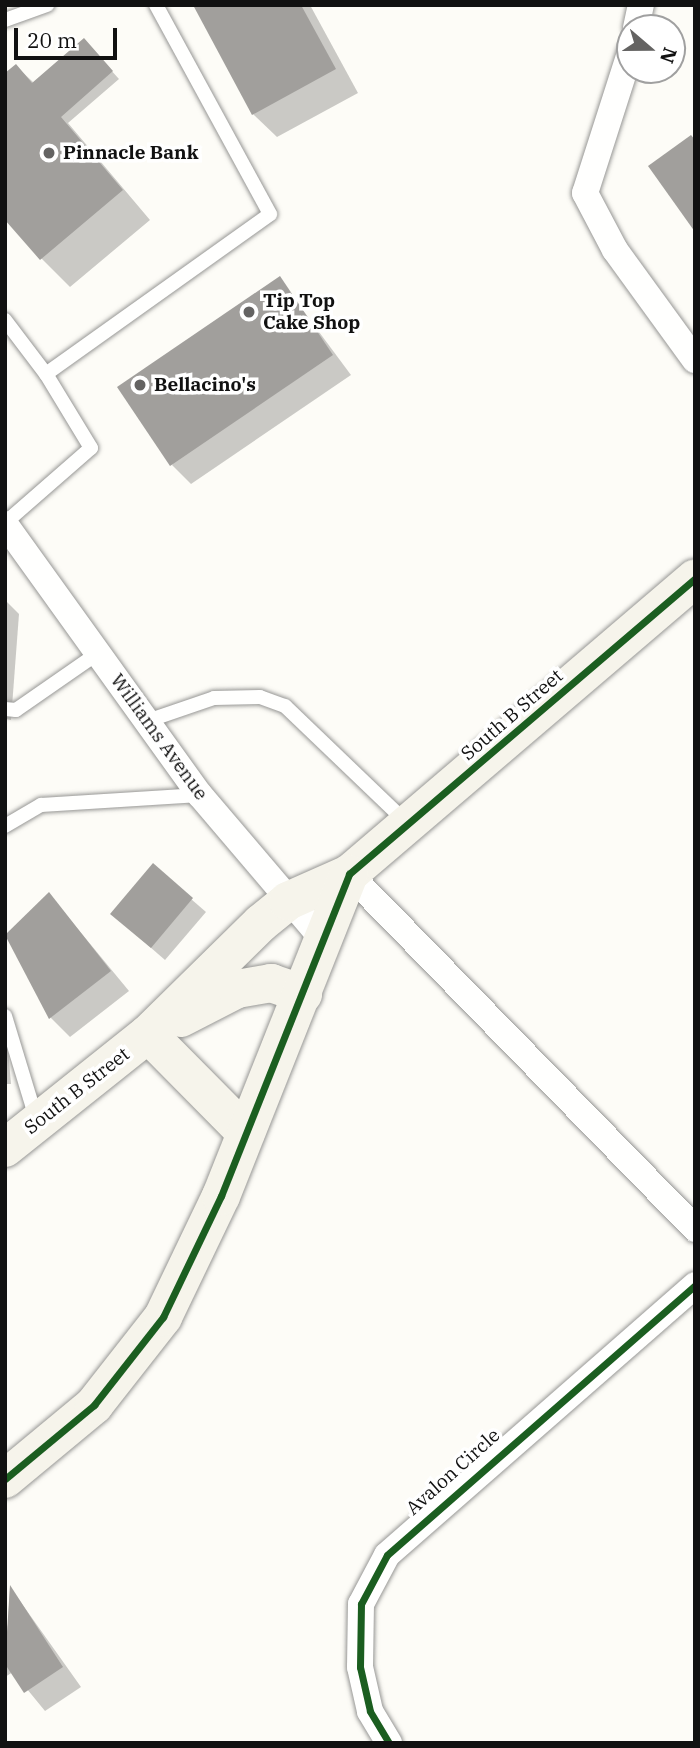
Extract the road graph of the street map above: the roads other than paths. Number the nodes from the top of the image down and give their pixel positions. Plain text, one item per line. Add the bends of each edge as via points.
1 (47, 5) edge
2 (156, 5) edge
3 (5, 20) edge
4 (620, 84) edge
5 (5, 320) edge
6 (695, 360) edge
7 (46, 374) junction
8 (5, 523) edge
9 (695, 579) edge
10 (98, 653) junction
11 (5, 709) edge
12 (147, 721) junction
13 (200, 795) junction
14 (408, 825) junction
15 (5, 826) edge
16 (349, 874) junction
17 (288, 901) junction
18 (325, 942) junction
19 (303, 994) junction
20 (5, 1016) edge
21 (148, 1034) junction
22 (10, 1061) edge
23 (38, 1122) junction
24 (246, 1133) junction
25 (5, 1148) edge
26 (695, 1228) edge
27 (695, 1285) edge
28 (5, 1479) edge
29 (388, 1743) edge

1 - 3 lane
2 - 7 lane via 270,214
4 - 6 street via 585,193 615,250
5 - 7 lane
7 - 8 lane via 91,448
8 - 10 street, Williams Avenue
9 - 14 street, South B Street
10 - 11 lane via 16,710
10 - 12 street, Williams Avenue
12 - 13 street, Williams Avenue
12 - 14 lane via 215,698 260,697 285,706
13 - 15 lane via 41,805
13 - 17 street, Williams Avenue
14 - 16 street, South B Street
16 - 17 street, South B Street
16 - 18 street
16 - 26 street
17 - 18 street, Williams Avenue
17 - 21 street, South B Street
18 - 19 street
19 - 21 street, South B Street via 271,983 237,989
19 - 24 street
20 - 22 lane
21 - 23 street, South B Street
21 - 24 street
22 - 23 lane
23 - 25 street, South B Street
24 - 28 street via 163,1317 94,1405
27 - 29 street, Avalon Circle via 387,1555 361,1604 360,1667 370,1711

